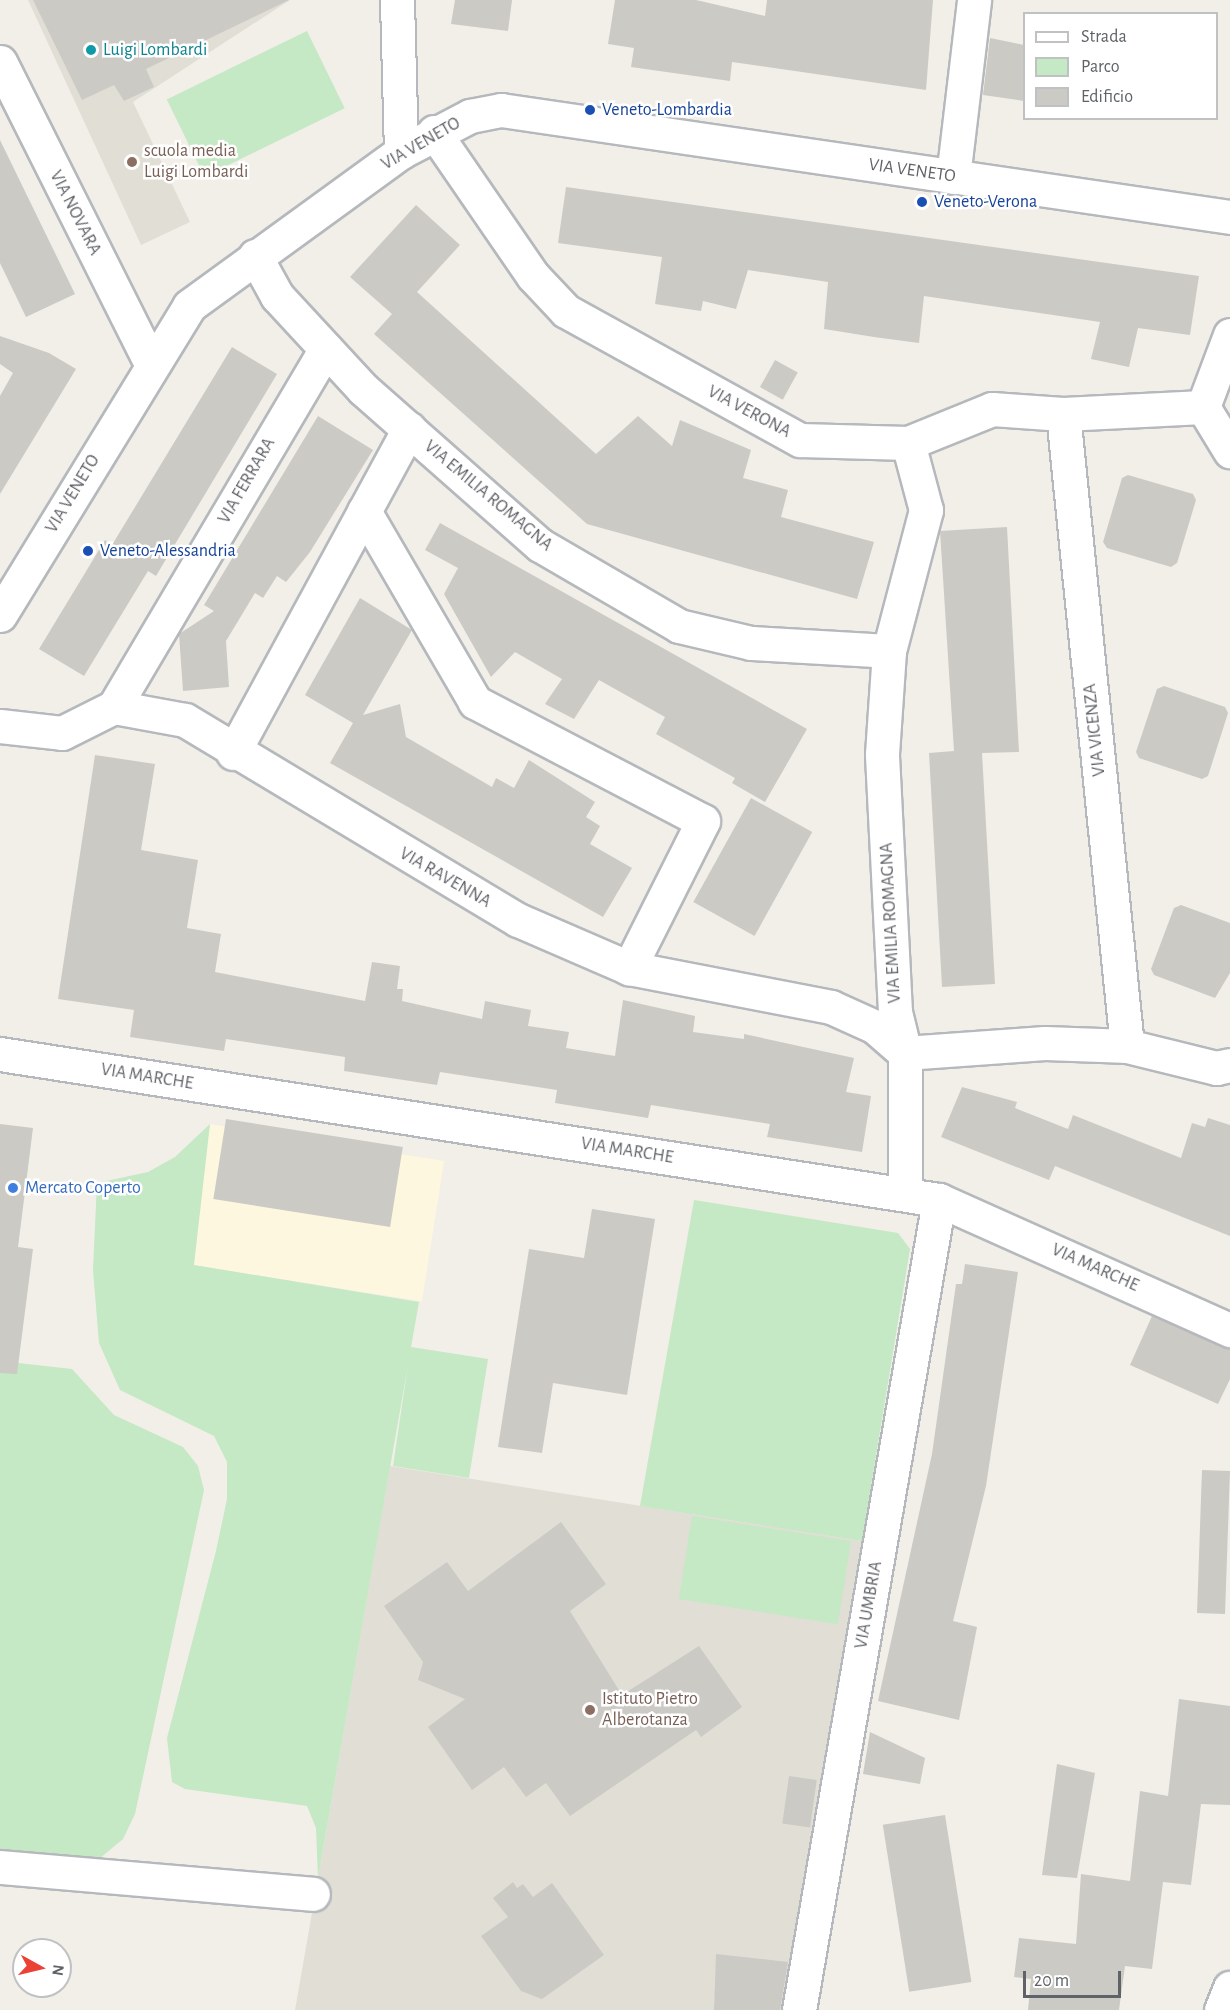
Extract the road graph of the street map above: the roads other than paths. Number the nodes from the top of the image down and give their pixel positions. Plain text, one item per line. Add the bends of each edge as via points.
1 (397, 0) edge
2 (974, 0) edge
3 (0, 62) edge
4 (434, 132) junction
5 (401, 152) junction
6 (953, 177) junction
7 (1230, 217) edge
8 (255, 256) junction
9 (1230, 335) edge
10 (326, 349) junction
11 (151, 363) junction
12 (1203, 407) junction
13 (1063, 414) junction
14 (409, 429) junction
15 (908, 443) junction
16 (1230, 451) edge
17 (364, 511) junction
18 (0, 615) edge
19 (889, 651) junction
20 (114, 707) junction
21 (0, 726) edge
22 (233, 753) junction
23 (629, 968) junction
24 (1127, 1046) junction
25 (904, 1053) junction
26 (0, 1054) edge
27 (1230, 1065) edge
28 (905, 1194) junction
29 (939, 1200) junction
30 (1230, 1330) edge
31 (0, 1868) edge
32 (313, 1894) dead end
33 (1230, 1988) edge
34 (799, 2010) edge
35 (1221, 2010) edge

1 - 5 street
2 - 6 street
3 - 11 street, VIA NOVARA
4 - 5 street, VIA VENETO
4 - 6 street, VIA VENETO via 470,116 501,110
4 - 15 street, VIA VERONA via 533,276 566,311 800,440
5 - 8 street, VIA VENETO
6 - 7 street, VIA VENETO
8 - 10 street, VIA EMILIA ROMAGNA via 277,296
8 - 11 street, VIA VENETO via 189,306
9 - 12 street
10 - 14 street, VIA EMILIA ROMAGNA
10 - 20 street, VIA FERRARA
11 - 18 street, VIA VENETO
12 - 13 street, VIA VERONA
12 - 16 street
13 - 15 street, VIA VERONA via 992,409
13 - 24 street, VIA VICENZA
14 - 17 street
14 - 19 street, VIA EMILIA ROMAGNA via 540,545 679,626 751,643
15 - 19 street, VIA EMILIA ROMAGNA via 926,510
17 - 22 street
17 - 23 street via 475,702 703,821
19 - 25 street, VIA EMILIA ROMAGNA via 882,754 896,1012
20 - 21 street via 62,733
20 - 22 street, VIA RAVENNA via 185,720
22 - 23 street, VIA RAVENNA via 518,920
23 - 25 street, VIA RAVENNA via 831,1007 875,1027
24 - 25 street via 1045,1043
24 - 27 street via 1216,1068
25 - 28 street, VIA EMILIA ROMAGNA
26 - 28 street, VIA MARCHE
28 - 29 street, VIA MARCHE
29 - 30 street, VIA MARCHE
29 - 34 street, VIA UMBRIA
31 - 32 street
33 - 35 street

